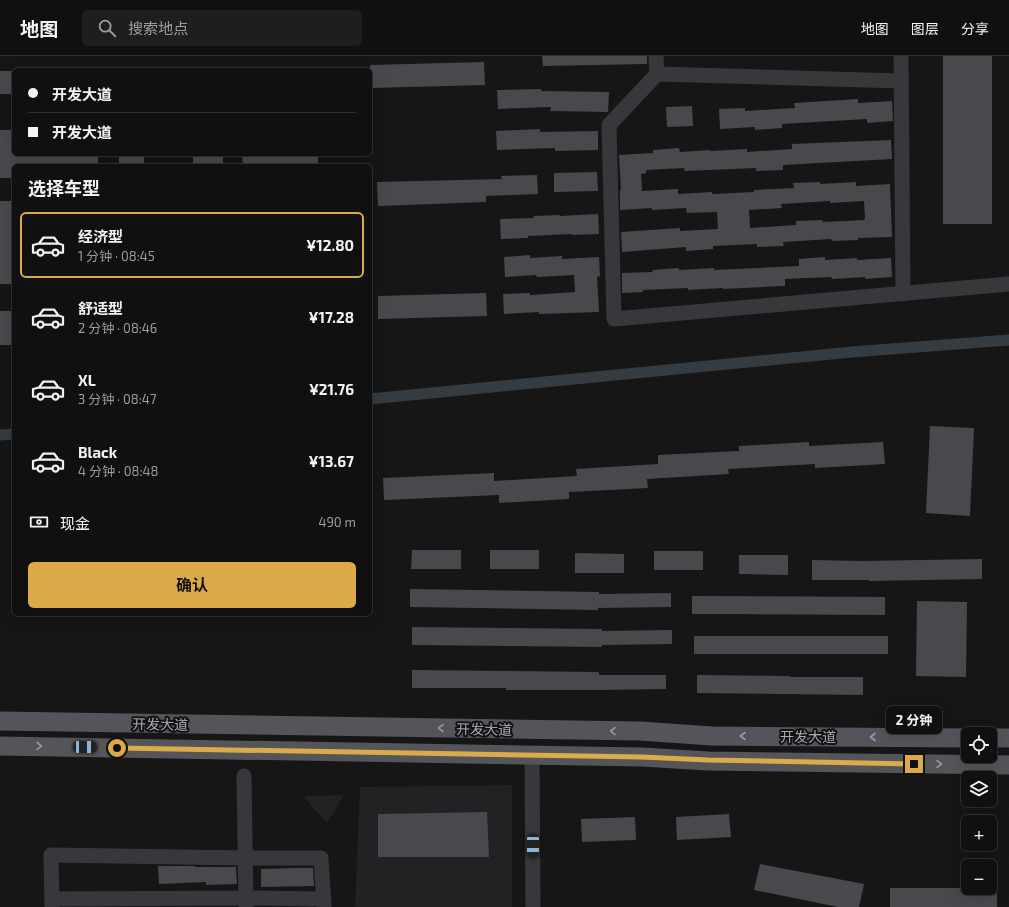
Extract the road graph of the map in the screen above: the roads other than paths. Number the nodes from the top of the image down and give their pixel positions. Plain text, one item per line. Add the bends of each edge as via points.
1 (656, 56) edge
2 (901, 56) edge
3 (657, 74) junction
4 (901, 81) junction
5 (1009, 284) edge
6 (903, 294) junction
7 (0, 721) edge
8 (961, 738) edge
9 (997, 738) edge
10 (1009, 738) edge
11 (2, 747) edge
12 (532, 755) junction
13 (1009, 765) edge
14 (244, 776) dead end
15 (245, 858) junction
16 (52, 903) edge
17 (246, 903) edge
18 (324, 903) edge
19 (533, 907) edge

1 - 3 street
2 - 4 street
3 - 4 street
3 - 6 street via 609,125 614,319
4 - 6 street
5 - 6 street
8 -> 7 main road, 开发大道 via 712,736 640,731
9 - 10 main road
11 -> 12 main road, 开发大道
12 -> 13 main road, 开发大道
12 - 19 street
14 - 15 street
15 - 16 street via 52,855
15 - 17 street
15 - 18 street via 321,858
16 - 17 street
17 - 18 street

